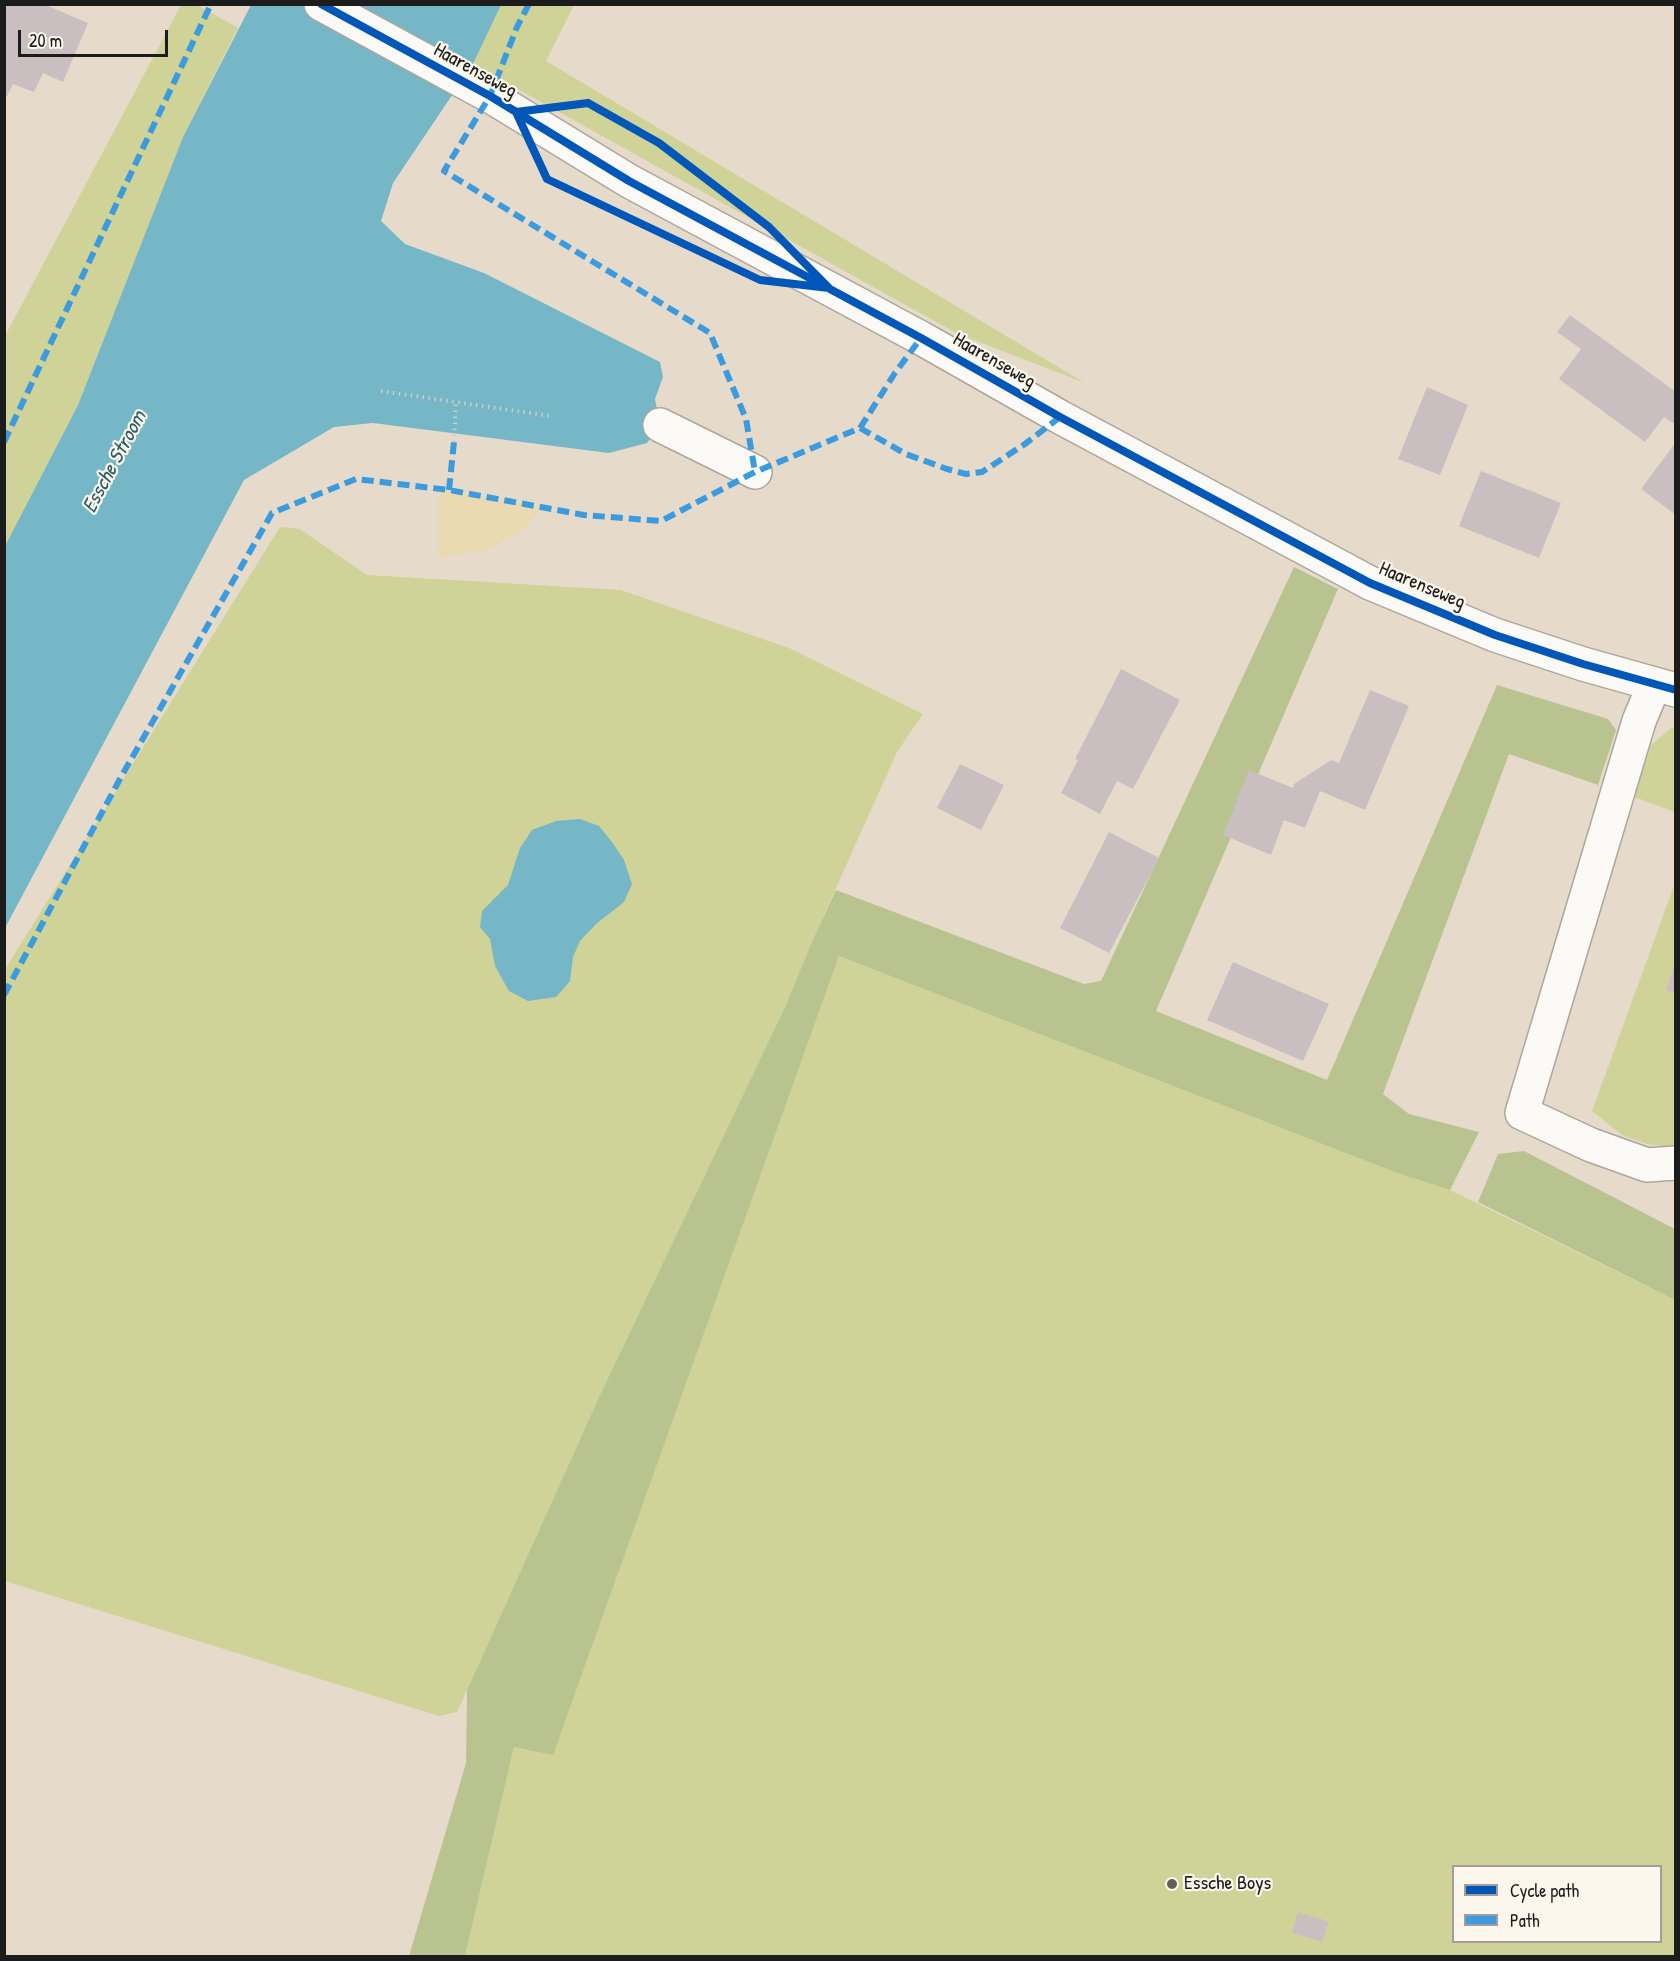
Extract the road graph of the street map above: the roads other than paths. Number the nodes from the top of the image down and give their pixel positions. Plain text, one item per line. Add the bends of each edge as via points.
1 (321, 4) edge
2 (660, 425) dead end
3 (755, 472) dead end
4 (1665, 688) edge
5 (1676, 1163) edge

1 - 4 street, Haarenseweg via 490,96 629,181 1371,583 1496,635
2 - 3 street
4 - 5 street via 1639,721 1522,1113 1647,1166

